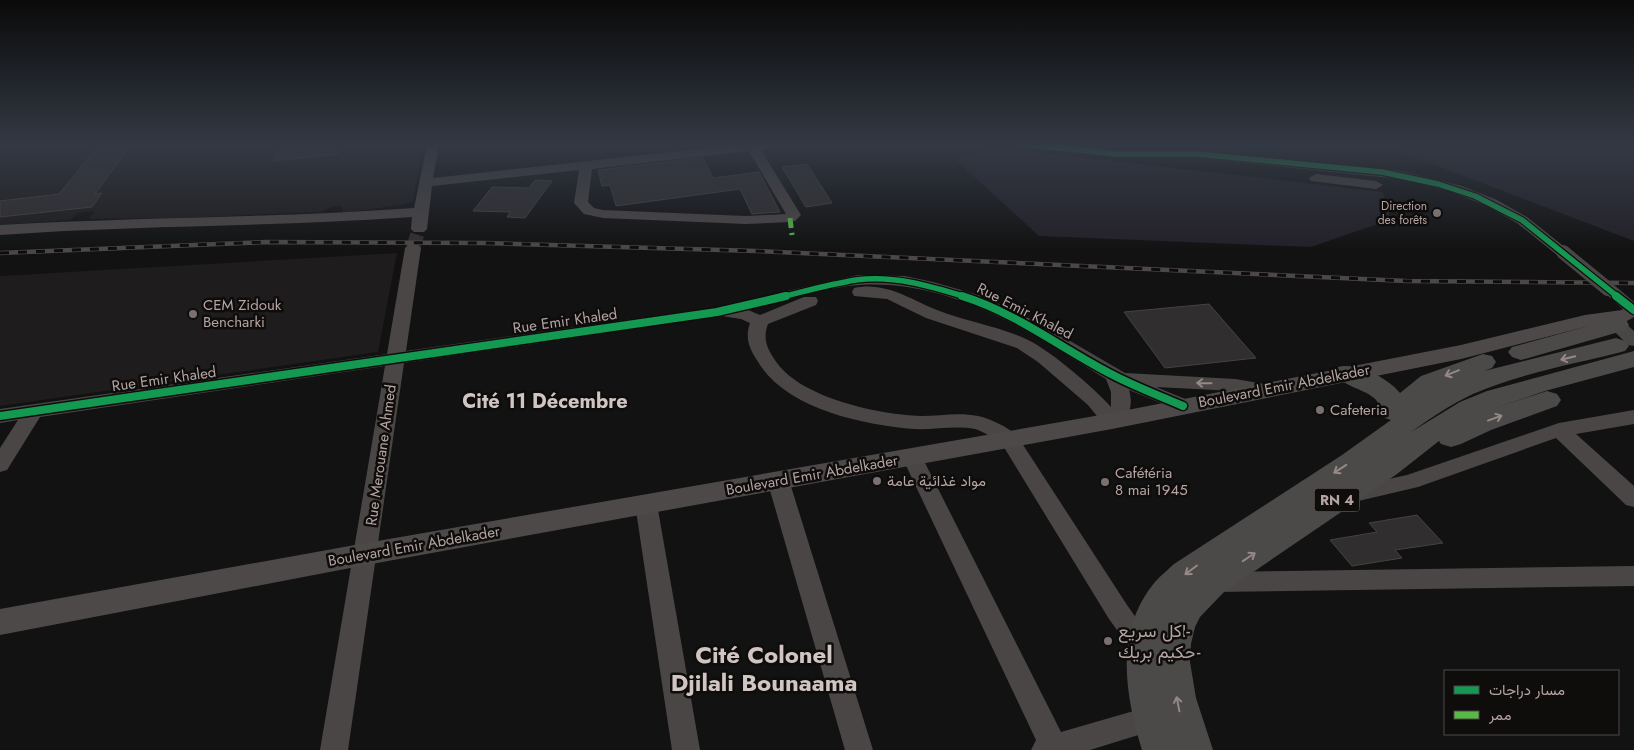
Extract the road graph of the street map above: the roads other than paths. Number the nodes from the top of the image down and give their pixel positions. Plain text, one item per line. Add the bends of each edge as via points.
1 (427, 180) edge
2 (460, 180) edge
3 (584, 180) edge
4 (773, 180) edge
5 (1333, 180) edge
6 (1419, 180) edge
7 (426, 184) junction
8 (1376, 185) dead end
9 (420, 212) junction
10 (419, 229) tunnel mouth
11 (0, 230) edge
12 (413, 248) tunnel mouth
13 (1563, 252) joint
14 (717, 312) junction
15 (760, 321) junction
16 (1627, 330) edge
17 (395, 359) junction
18 (1347, 373) junction
19 (1634, 373) edge
20 (1113, 376) junction
21 (1270, 390) junction
22 (1184, 406) junction
23 (34, 411) junction
24 (1395, 412) junction
25 (0, 416) edge
26 (1634, 417) edge
27 (1114, 420) junction
28 (1559, 430) junction
29 (1009, 439) junction
30 (1383, 454) junction
31 (912, 457) junction
32 (0, 465) edge
33 (778, 480) junction
34 (1631, 492) edge
35 (1341, 496) junction
36 (646, 504) junction
37 (366, 554) junction
38 (1634, 576) edge
39 (1212, 582) junction
40 (0, 622) edge
41 (1144, 647) junction
42 (1151, 719) junction
43 (1050, 749) edge
44 (334, 750) edge
45 (686, 750) edge
46 (859, 750) edge
47 (1162, 750) edge
48 (1193, 750) edge

1 - 7 street
2 - 7 street
3 - 4 street via 581,203 589,211 603,214 746,220 790,218 794,215
5 - 8 street
6 - 13 street via 1475,196 1508,211
7 - 9 street
9 - 10 street
9 - 11 street via 354,217 81,224
12 - 17 street, Rue Merouane Ahmed
13 - 16 street, bridge via 1608,289
14 - 15 street via 744,314
14 - 17 street, Rue Emir Khaled
14 - 20 street, Rue Emir Khaled via 858,280 905,281 948,290 984,303 1035,328
15 - 27 street via 828,296 857,292 890,294 932,314 1023,344 1095,400
15 - 29 street via 756,340 763,357 786,383 817,399 880,418 979,424
16 - 18 main road, Boulevard Emir Abdelkader via 1584,321 1461,352
16 -> 24 highway, RN 4 via 1472,365 1430,382
16 - 30 highway, RN 4 via 1536,385 1470,408 1416,443
17 - 23 street, Rue Emir Khaled
17 - 37 street, Rue Merouane Ahmed
18 - 21 main road, Boulevard Emir Abdelkader
18 - 24 highway via 1386,394 1394,401
30 -> 19 highway, RN 4
21 -> 20 street
20 - 22 street, Rue Emir Khaled
20 - 27 street via 1122,393 1121,412
21 - 22 main road, Boulevard Emir Abdelkader
22 - 27 main road, Boulevard Emir Abdelkader
23 - 25 street, Rue Emir Khaled
23 - 32 street
24 - 30 highway, RN 4
26 - 28 street
27 - 29 main road, Boulevard Emir Abdelkader
28 - 34 street
28 - 35 street via 1410,482
29 - 31 main road, Boulevard Emir Abdelkader
29 - 41 street via 1118,612
30 - 35 highway, RN 4
30 -> 41 highway, RN 4 via 1186,573 1166,593 1154,614
31 - 33 main road, Boulevard Emir Abdelkader
31 - 43 street
33 - 36 main road, Boulevard Emir Abdelkader
33 - 46 street
39 -> 35 highway, RN 4
36 - 37 main road, Boulevard Emir Abdelkader
36 - 45 street
37 - 40 main road, Boulevard Emir Abdelkader
37 - 44 street, Rue Merouane Ahmed
38 - 39 street
48 -> 39 highway, RN 4 via 1178,709 1171,663 1176,632 1184,612
41 - 42 highway, RN 4
42 - 43 street
42 - 47 highway, RN 4

